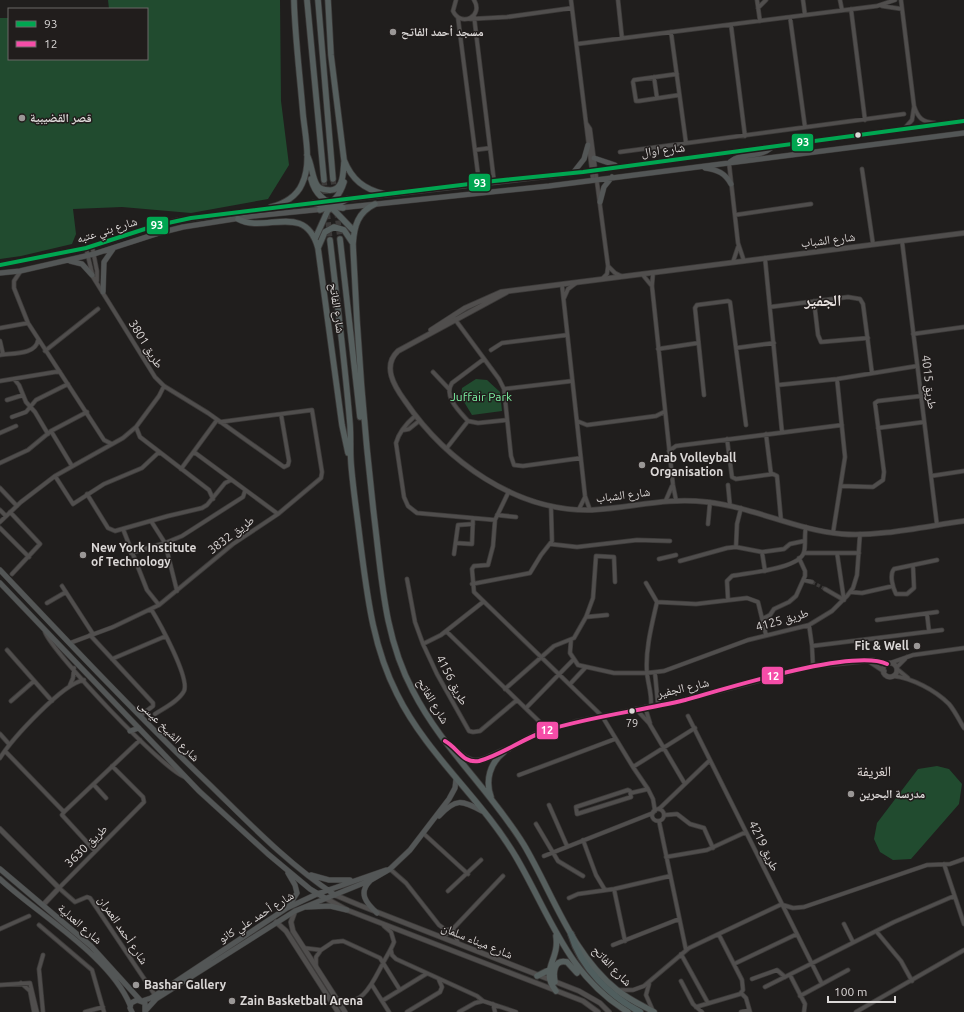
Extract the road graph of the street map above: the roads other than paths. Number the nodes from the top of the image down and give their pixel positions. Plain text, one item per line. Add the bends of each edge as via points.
1 (294, 0) edge
2 (307, 0) edge
3 (318, 0) edge
4 (328, 0) edge
5 (456, 0) edge
6 (474, 0) edge
7 (571, 0) edge
8 (618, 0) edge
9 (757, 0) edge
10 (766, 0) edge
11 (803, 0) edge
12 (840, 0) edge
13 (895, 0) edge
14 (901, 0) edge
15 (877, 6) junction
16 (572, 8) junction
17 (758, 8) junction
18 (851, 9) junction
19 (902, 9) junction
20 (842, 10) junction
21 (805, 15) junction
22 (790, 17) junction
23 (458, 18) junction
24 (473, 18) junction
25 (760, 21) junction
26 (731, 25) junction
27 (671, 32) junction
28 (622, 38) junction
29 (577, 44) junction
30 (677, 74) junction
31 (654, 77) junction
32 (680, 95) junction
33 (656, 98) junction
34 (914, 106) junction
35 (904, 114) dead end
36 (865, 120) junction
37 (964, 121) edge
38 (586, 123) junction
39 (944, 124) junction
40 (805, 127) junction
41 (904, 129) junction
42 (964, 133) edge
43 (745, 136) junction
44 (686, 143) junction
45 (588, 145) junction
46 (490, 148) junction
47 (772, 148) junction
48 (475, 150) junction
49 (620, 152) dead end
50 (306, 155) junction
51 (594, 158) junction
52 (344, 160) junction
53 (729, 163) junction
54 (620, 166) junction
55 (698, 167) junction
56 (862, 168) dead end
57 (594, 170) junction
58 (573, 173) junction
59 (612, 177) junction
60 (334, 179) tunnel mouth
61 (324, 180) tunnel mouth
62 (595, 180) junction
63 (494, 181) junction
64 (479, 182) junction
65 (731, 184) junction
66 (495, 192) junction
67 (480, 193) junction
68 (384, 194) junction
69 (347, 199) joint
70 (600, 202) junction
71 (313, 203) joint
72 (375, 204) junction
73 (811, 204) dead end
74 (331, 205) junction
75 (271, 207) junction
76 (343, 208) joint
77 (320, 210) joint
78 (735, 215) junction
79 (238, 220) junction
80 (354, 231) junction
81 (964, 232) edge
82 (315, 239) junction
83 (340, 239) tunnel mouth
84 (330, 240) tunnel mouth
85 (902, 241) junction
86 (738, 243) junction
87 (353, 244) junction
88 (873, 244) junction
89 (92, 246) junction
90 (86, 248) junction
91 (114, 248) junction
92 (318, 248) junction
93 (94, 254) junction
94 (87, 256) junction
95 (765, 258) junction
96 (69, 260) junction
97 (744, 261) junction
98 (732, 262) junction
99 (0, 265) edge
100 (608, 266) junction
101 (20, 271) junction
102 (0, 273) edge
103 (653, 273) junction
104 (642, 274) junction
105 (92, 275) junction
106 (624, 276) junction
107 (602, 279) junction
108 (97, 281) junction
109 (576, 283) junction
110 (562, 284) junction
111 (652, 286) junction
112 (103, 292) junction
113 (507, 292) junction
114 (814, 301) junction
115 (564, 303) junction
116 (770, 307) junction
117 (98, 309) dead end
118 (454, 315) junction
119 (455, 320) junction
120 (28, 323) junction
121 (964, 327) edge
122 (0, 328) edge
123 (567, 334) junction
124 (913, 334) junction
125 (424, 336) junction
126 (868, 338) junction
127 (0, 340) edge
128 (38, 340) junction
129 (698, 343) junction
130 (774, 343) junction
131 (736, 348) junction
132 (658, 349) junction
133 (491, 350) dead end
134 (45, 351) junction
135 (1, 354) edge
136 (484, 359) junction
137 (917, 366) junction
138 (60, 372) junction
139 (433, 372) dead end
140 (872, 373) junction
141 (14, 379) junction
142 (837, 379) junction
143 (0, 381) edge
144 (572, 382) junction
145 (68, 384) junction
146 (778, 385) junction
147 (164, 386) junction
148 (449, 388) junction
149 (504, 389) junction
150 (23, 395) junction
151 (704, 395) dead end
152 (921, 396) junction
153 (7, 400) dead end
154 (30, 407) junction
155 (87, 412) junction
156 (664, 412) junction
157 (281, 414) junction
158 (415, 416) junction
159 (12, 417) dead end
160 (507, 420) junction
161 (219, 421) junction
162 (419, 421) junction
163 (468, 421) junction
164 (577, 421) junction
165 (924, 422) junction
166 (746, 425) dead end
167 (842, 425) junction
168 (16, 426) dead end
169 (136, 427) junction
170 (878, 428) junction
171 (404, 430) junction
172 (0, 432) edge
173 (50, 432) junction
174 (782, 432) junction
175 (766, 434) junction
176 (727, 439) junction
177 (112, 444) junction
178 (366, 449) junction
179 (446, 449) junction
180 (669, 451) junction
181 (159, 452) junction
182 (194, 452) junction
183 (581, 458) junction
184 (0, 463) edge
185 (351, 464) junction
186 (72, 466) junction
187 (180, 469) junction
188 (964, 471) edge
189 (771, 474) junction
190 (55, 476) junction
191 (931, 476) junction
192 (231, 480) junction
193 (673, 485) junction
194 (728, 485) dead end
195 (841, 486) junction
196 (0, 488) edge
197 (245, 491) junction
198 (509, 491) junction
199 (87, 494) junction
200 (585, 496) junction
201 (213, 498) junction
202 (666, 500) junction
203 (676, 500) junction
204 (710, 502) junction
205 (17, 506) junction
206 (551, 506) junction
207 (730, 506) junction
208 (741, 508) junction
209 (579, 509) junction
210 (0, 510) edge
211 (590, 510) junction
212 (10, 512) junction
213 (278, 514) junction
214 (497, 515) junction
215 (6, 516) junction
216 (516, 517) dead end
217 (473, 518) junction
218 (494, 520) junction
219 (781, 520) junction
220 (152, 521) junction
221 (964, 521) edge
222 (0, 522) edge
223 (473, 524) junction
224 (708, 524) dead end
225 (937, 525) junction
226 (806, 527) junction
227 (0, 528) edge
228 (123, 529) junction
229 (833, 532) junction
230 (860, 534) junction
231 (804, 541) junction
232 (670, 542) dead end
233 (165, 543) junction
234 (456, 543) junction
235 (550, 544) junction
236 (736, 546) junction
237 (762, 552) junction
238 (131, 553) junction
239 (804, 553) junction
240 (837, 553) junction
241 (859, 553) junction
242 (454, 554) dead end
243 (676, 555) dead end
244 (29, 557) junction
245 (799, 558) junction
246 (659, 559) dead end
247 (937, 560) dead end
248 (680, 561) dead end
249 (913, 565) junction
250 (0, 570) edge
251 (765, 571) junction
252 (12, 574) dead end
253 (407, 578) dead end
254 (804, 580) junction
255 (615, 582) dead end
256 (812, 582) tunnel mouth
257 (0, 583) edge
258 (646, 583) dead end
259 (472, 584) junction
260 (62, 586) dead end
261 (893, 586) junction
262 (825, 589) tunnel mouth
263 (177, 591) junction
264 (66, 592) junction
265 (850, 592) junction
266 (728, 600) junction
267 (844, 600) junction
268 (483, 602) junction
269 (657, 602) junction
270 (47, 604) dead end
271 (159, 605) junction
272 (151, 609) junction
273 (937, 612) dead end
274 (607, 614) dead end
275 (927, 614) junction
276 (586, 617) junction
277 (762, 619) junction
278 (877, 620) dead end
279 (809, 625) junction
280 (45, 630) junction
281 (942, 630) dead end
282 (446, 631) junction
283 (930, 631) junction
284 (92, 635) junction
285 (766, 635) junction
286 (166, 636) junction
287 (572, 640) junction
288 (70, 643) junction
289 (423, 644) junction
290 (812, 646) junction
291 (964, 648) edge
292 (7, 650) dead end
293 (541, 657) junction
294 (908, 657) junction
295 (112, 659) junction
296 (573, 660) junction
297 (868, 661) junction
298 (889, 663) junction
299 (813, 666) junction
300 (74, 668) junction
301 (585, 668) junction
302 (897, 668) junction
303 (884, 671) junction
304 (647, 673) junction
305 (655, 673) junction
306 (560, 675) junction
307 (893, 676) junction
308 (908, 678) junction
309 (84, 680) junction
310 (34, 681) junction
311 (570, 684) junction
312 (69, 686) junction
313 (505, 689) junction
314 (651, 689) junction
315 (656, 689) junction
316 (517, 700) junction
317 (11, 701) dead end
318 (52, 701) junction
319 (658, 705) junction
320 (651, 706) junction
321 (646, 707) junction
322 (526, 708) junction
323 (636, 709) junction
324 (155, 714) dead end
325 (140, 716) junction
326 (602, 716) junction
327 (688, 716) dead end
328 (139, 728) junction
329 (652, 728) junction
330 (695, 728) junction
331 (964, 728) edge
332 (548, 730) junction
333 (130, 731) junction
334 (0, 734) edge
335 (615, 738) junction
336 (140, 740) junction
337 (445, 741) junction
338 (9, 744) junction
339 (664, 748) junction
340 (508, 749) junction
341 (5, 751) junction
342 (0, 758) edge
343 (710, 760) junction
344 (112, 766) junction
345 (632, 767) junction
346 (518, 775) dead end
347 (187, 778) junction
348 (456, 779) junction
349 (685, 784) junction
350 (94, 785) junction
351 (648, 788) junction
352 (631, 793) junction
353 (106, 798) dead end
354 (493, 802) junction
355 (667, 804) junction
356 (549, 805) dead end
357 (660, 810) junction
358 (482, 811) junction
359 (64, 812) junction
360 (654, 812) junction
361 (664, 814) junction
362 (641, 819) junction
363 (654, 819) junction
364 (659, 821) junction
365 (536, 824) dead end
366 (0, 829) edge
367 (746, 832) junction
368 (423, 833) junction
369 (584, 840) junction
370 (567, 846) junction
371 (713, 848) junction
372 (95, 851) junction
373 (552, 853) junction
374 (544, 856) dead end
375 (666, 857) junction
376 (964, 859) edge
377 (482, 860) dead end
378 (944, 864) junction
379 (283, 866) junction
380 (0, 869) edge
381 (299, 869) junction
382 (390, 869) junction
383 (468, 874) junction
384 (503, 876) dead end
385 (583, 876) dead end
386 (670, 876) junction
387 (359, 878) junction
388 (0, 879) edge
389 (371, 880) junction
390 (59, 888) junction
391 (614, 889) junction
392 (328, 890) junction
393 (605, 890) junction
394 (448, 892) dead end
395 (317, 894) junction
396 (335, 895) junction
397 (954, 896) junction
398 (325, 898) junction
399 (568, 898) dead end
400 (782, 904) junction
401 (43, 905) junction
402 (288, 908) junction
403 (298, 909) junction
404 (347, 910) junction
405 (377, 912) junction
406 (29, 916) dead end
407 (679, 919) junction
408 (276, 922) junction
409 (378, 922) junction
410 (844, 924) dead end
411 (964, 924) edge
412 (39, 925) dead end
413 (0, 929) edge
414 (453, 929) junction
415 (555, 930) junction
416 (876, 931) junction
417 (571, 934) junction
418 (797, 934) junction
419 (719, 935) junction
420 (248, 936) junction
421 (441, 937) junction
422 (625, 941) junction
423 (854, 942) junction
424 (458, 943) junction
425 (613, 945) dead end
426 (304, 948) junction
427 (321, 950) junction
428 (391, 950) junction
429 (686, 950) junction
430 (964, 950) edge
431 (680, 954) junction
432 (42, 955) dead end
433 (383, 962) junction
434 (734, 964) junction
435 (812, 964) junction
436 (316, 966) junction
437 (549, 970) junction
438 (848, 970) dead end
439 (426, 974) junction
440 (790, 975) junction
441 (537, 976) junction
442 (785, 977) junction
443 (586, 978) junction
444 (439, 979) junction
445 (752, 979) dead end
446 (549, 980) junction
447 (680, 981) dead end
448 (912, 981) junction
449 (555, 982) junction
450 (650, 982) junction
451 (822, 984) junction
452 (0, 985) edge
453 (372, 985) junction
454 (765, 987) dead end
455 (400, 990) junction
456 (616, 990) junction
457 (556, 991) junction
458 (742, 993) junction
459 (155, 995) junction
460 (800, 996) junction
461 (337, 999) junction
462 (141, 1000) junction
463 (382, 1001) junction
464 (483, 1001) junction
465 (708, 1003) junction
466 (493, 1004) junction
467 (103, 1007) junction
468 (696, 1007) junction
469 (130, 1009) edge
470 (145, 1011) edge
471 (750, 1011) edge
472 (36, 1012) edge
473 (43, 1012) edge
474 (85, 1012) edge
475 (104, 1012) edge
476 (338, 1012) edge
477 (345, 1012) edge
478 (389, 1012) edge
479 (407, 1012) edge
480 (459, 1012) edge
481 (495, 1012) edge
482 (515, 1012) edge
483 (598, 1012) edge
484 (609, 1012) edge
485 (628, 1012) edge
486 (640, 1012) edge
487 (654, 1012) edge
488 (702, 1012) edge
489 (741, 1012) edge
490 (804, 1012) edge
491 (856, 1012) edge

1 - 50 main road
2 - 61 main road
3 - 60 main road
4 - 52 main road via 331,55
5 - 23 street via 453,11
6 - 24 street via 477,7
7 - 16 street
8 - 28 street
9 - 17 street
10 - 17 street
11 - 21 street
12 - 20 street
13 - 15 street
14 - 19 street
15 - 18 street
15 - 19 street
16 - 24 street via 507,17
16 - 29 street
17 - 25 street
18 - 20 street
18 - 36 street
19 - 34 street
20 - 21 street
21 - 22 street
22 - 25 street
22 - 40 street
23 - 24 street
23 - 48 street
24 - 46 street
25 - 26 street
26 - 27 street
26 - 43 street
27 - 28 street
27 - 30 street
28 - 29 street
29 - 38 street
30 - 31 street
30 - 32 street
31 - 33 street
31 - 33 street via 634,80 635,97 639,101
32 - 33 street
32 - 44 street
34 - 39 street via 922,121
34 - 41 street via 912,120
35 - 36 street
36 - 40 street
37 - 39 main road, شارع اوال
38 - 45 street
38 - 51 street via 590,129
39 - 41 main road, شارع اوال
40 - 43 street
41 - 47 main road, شارع اوال
42 - 53 main road, شارع اوال
43 - 44 street
44 - 49 street
45 - 57 street
45 - 58 main road via 584,159
46 - 48 street
46 - 63 street
47 - 53 main road via 735,158
47 - 54 main road, شارع اوال
48 - 64 street
50 - 52 main road via 317,184 328,190 337,188 341,183
50 - 74 main road via 312,184 320,197
50 - 75 main road via 305,176 301,187 289,199
51 - 54 main road
51 - 57 street
52 - 68 main road via 358,182 370,190
52 - 74 main road via 344,184
53 - 55 main road, شارع اوال
53 - 65 street
54 - 57 main road, شارع اوال
55 - 59 main road, شارع اوال
55 - 65 main road via 725,174
56 - 88 street
57 - 58 main road, شارع اوال
57 - 62 street
58 - 63 main road, شارع اوال
59 - 62 main road, شارع اوال
59 - 70 main road via 604,187
62 - 66 main road, شارع اوال
62 - 70 street
63 - 64 main road, شارع اوال
63 - 66 main road
64 - 67 main road
64 - 68 main road, شارع اوال
65 - 78 street
66 - 67 main road, شارع اوال
67 - 72 main road, شارع اوال
68 - 69 main road, شارع اوال
69 - 74 main road
70 - 100 street
71 - 74 main road
71 - 75 main road, شارع بني عتبه
72 - 76 main road, شارع اوال
72 - 80 main road, شارع الفاتح via 360,216
73 - 78 street
74 - 76 main road
74 - 77 main road
74 - 80 main road
74 - 82 main road
75 - 89 main road, شارع بني عتبه via 166,223
77 - 79 main road, شارع بني عتبه
78 - 86 street
79 - 82 main road, شارع الفاتح via 250,223 293,221 306,228
79 - 91 main road, شارع بني عتبه via 171,230
80 - 87 main road, شارع الفاتح
81 - 85 street, شارع الشباب
82 - 92 main road, شارع الفاتح
83 - 178 main road, شارع الفاتح via 358,408
84 - 185 main road, شارع الفاتح via 350,426
85 - 88 street, شارع الشباب
85 - 124 street, طريق 4015
86 - 97 street
86 - 98 street via 736,256
87 - 92 main road via 344,230 334,227 325,232
87 - 178 main road, شارع الفاتح
88 - 95 street, شارع الشباب
89 - 90 main road, شارع بني عتبه
89 - 93 street, طريق 3801
90 - 94 street
90 - 99 main road, شارع بني عتبه
91 - 93 main road, شارع بني عتبه
91 - 112 main road via 104,262
92 - 185 main road, شارع الفاتح via 342,425
93 - 94 main road, شارع بني عتبه
93 - 108 street, طريق 3801
94 - 96 main road, شارع بني عتبه
94 - 105 street
95 - 97 street, شارع الشباب
95 - 116 street
96 - 101 main road, شارع بني عتبه
96 - 105 main road via 82,264
97 - 98 street, شارع الشباب
98 - 103 street, شارع الشباب
100 - 106 street via 615,273
100 - 107 street via 607,274
101 - 102 main road, شارع بني عتبه
101 - 120 street via 14,281 14,288
103 - 104 street, شارع الشباب
103 - 111 street
104 - 106 street, شارع الشباب
104 - 111 street
105 - 108 street
106 - 107 street, شارع الشباب
107 - 109 street, شارع الشباب
108 - 112 street, طريق 3801
109 - 110 street, شارع الشباب
109 - 115 street via 566,293
110 - 113 street, شارع الشباب
110 - 115 street
111 - 132 street
112 - 147 street, طريق 3801 via 150,371
113 - 118 street, شارع الشباب via 485,298
113 - 119 street, شارع الشباب
114 - 116 street
114 - 126 street via 848,297 860,299
114 - 126 street via 821,342
115 - 123 street
116 - 130 street
117 - 134 street
118 - 119 street
118 - 125 street, شارع الشباب
119 - 125 street, شارع الشباب
119 - 136 street
120 - 122 street
120 - 128 street
121 - 124 street
123 - 133 street via 502,343
123 - 144 street
124 - 137 street, طريق 4015
125 - 158 street, شارع الشباب via 398,351 389,363 390,374 396,387
126 - 140 street
127 - 135 street
128 - 134 street
128 - 135 street via 31,350
129 - 131 street via 695,306 730,302
129 - 132 street
129 - 151 street
130 - 131 street
130 - 146 street
131 - 166 street
132 - 156 street
134 - 138 street
136 - 148 street
136 - 149 street via 500,379
137 - 140 street
137 - 152 street, طريق 4015
138 - 141 street
138 - 145 street
139 - 148 street
140 - 142 street
141 - 143 street
141 - 150 street
142 - 146 street
142 - 167 street
144 - 149 street
144 - 164 street
145 - 154 street via 36,400
145 - 155 street
146 - 174 street
147 - 161 street, طريق 3801
147 - 169 street
148 - 163 street via 451,398
149 - 160 street
150 - 153 street
150 - 154 street
152 - 165 street, طريق 4015
152 - 170 street via 876,402 874,406
154 - 159 street via 26,412
154 - 173 street
155 - 173 street
155 - 177 street via 104,440
156 - 164 street via 656,416 587,425
156 - 180 street
157 - 161 street
157 - 161 street, طريق 3801 via 289,461 286,466 280,465
157 - 213 street, طريق 3832 via 312,410 322,472 317,483
158 - 162 street, شارع الشباب
158 - 171 street
160 - 163 street via 478,423
160 - 183 street via 514,466
161 - 182 street
162 - 171 street
162 - 179 street, شارع الشباب
163 - 179 street
164 - 183 street
165 - 170 street
165 - 191 street, طريق 4015
167 - 174 street
167 - 195 street via 845,457
168 - 172 street
169 - 177 street
169 - 181 street via 140,437
170 - 195 street via 884,472 882,480 873,487
171 - 217 street via 398,436 397,451 404,497 408,506 417,513
173 - 184 street via 28,450
173 - 186 street
174 - 175 street
175 - 176 street
175 - 189 street
176 - 180 street via 676,446
176 - 189 street via 732,477 736,479
177 - 186 street
178 - 337 main road, شارع الفاتح via 384,603 390,633 413,692
179 - 198 street, شارع الشباب via 473,471
180 - 193 street
181 - 187 street
181 - 199 street via 142,468
182 - 187 street
182 - 192 street
183 - 200 street
185 - 348 main road, شارع الفاتح via 368,602 382,660 407,713
186 - 190 street
187 - 201 street via 209,490
188 - 191 street
189 - 219 street via 777,478
190 - 199 street via 73,504
190 - 205 street
191 - 225 street, طريق 4015
192 - 197 street
192 - 201 street via 225,483
193 - 202 street
193 - 203 street
194 - 207 street
195 - 229 street
196 - 205 street
197 - 213 street
197 - 233 street via 243,498 182,536
198 - 206 street, شارع الشباب
198 - 214 street
199 - 228 street via 108,528 113,531
200 - 209 street
200 - 211 street
201 - 220 street via 202,508
202 - 203 street, شارع الشباب
202 - 211 street, شارع الشباب
203 - 204 street, شارع الشباب
204 - 207 street, شارع الشباب
204 - 224 street
205 - 212 street
206 - 209 street, شارع الشباب
206 - 235 street
207 - 208 street, شارع الشباب
208 - 219 street, شارع الشباب
208 - 236 street
209 - 211 street, شارع الشباب
210 - 215 street
212 - 215 street
212 - 244 street via 40,546
213 - 263 street, طريق 3832 via 233,544
214 - 216 street
214 - 218 street
215 - 222 street
217 - 218 street
217 - 223 street
218 - 259 street via 493,546 488,565 474,566
219 - 226 street, شارع الشباب
220 - 228 street
220 - 233 street
221 - 225 street, شارع الشباب
223 - 234 street via 459,524
223 - 234 street via 472,544
225 - 230 street, شارع الشباب
226 - 229 street, شارع الشباب
226 - 231 street
227 - 244 street
228 - 238 street
229 - 230 street, شارع الشباب
230 - 241 street, طريق 4125
231 - 237 street via 790,544 784,549
231 - 239 street
232 - 235 street via 637,540 577,548
233 - 238 street
233 - 263 street
234 - 242 street
235 - 259 street via 530,573
236 - 237 street
236 - 248 street
237 - 251 street
238 - 271 street via 147,590
239 - 240 street
239 - 245 street
240 - 241 street
240 - 267 street
241 - 265 street, طريق 4125 via 857,575
243 - 246 street
244 - 252 street
245 - 251 street via 783,567
245 - 254 street via 805,571
247 - 249 street
249 - 261 street via 892,570
249 - 261 street via 915,582 912,590 907,594 897,595
250 - 288 main road, شارع الشيخ عيسى
251 - 266 street via 729,578
253 - 289 street, طريق 4156 via 415,622
254 - 256 street
254 - 277 street via 796,596
255 - 276 street via 614,557 596,556 594,594
257 - 280 main road, شارع الشيخ عيسى
258 - 269 street
259 - 268 street via 474,592
260 - 264 street
261 - 265 street via 865,592
262 - 267 street
263 - 271 street, طريق 3832
264 - 270 street
264 - 284 street
265 - 267 street, طريق 4125
266 - 269 street via 696,604
266 - 277 street via 747,598 758,602
267 - 279 street, طريق 4125
268 - 282 street
268 - 293 street
269 - 304 street via 650,633
271 - 272 street, طريق 3832
272 - 284 street, طريق 3832
272 - 286 street
273 - 275 street
274 - 276 street
275 - 278 street
275 - 283 street
276 - 287 street
277 - 285 street
279 - 285 street, طريق 4125
279 - 290 street
280 - 300 street via 47,637
280 - 328 main road, شارع الشيخ عيسى
281 - 283 street
282 - 289 street
282 - 313 street
283 - 290 street
284 - 288 street, طريق 3832
284 - 295 street
285 - 305 street, طريق 4125 via 673,669
286 - 295 street
286 - 324 street via 186,685 180,697
287 - 293 street via 557,645
287 - 296 street via 570,653
288 - 325 main road, شارع الشيخ عيسى
289 - 316 street, طريق 4156 via 469,731 480,731
290 - 299 street
291 - 294 street, شارع الجفير
292 - 310 street
293 - 306 street
293 - 313 street
294 - 298 street, شارع الجفير
294 - 302 street
295 - 325 street via 153,703 153,706
296 - 301 street
296 - 306 street
297 - 298 street, شارع الجفير
297 - 299 street, شارع الجفير
297 - 303 street
298 - 302 street
298 - 303 street
299 - 319 street, شارع الجفير
300 - 309 street
300 - 312 street
301 - 304 street, طريق 4125 via 614,673
301 - 311 street
302 - 307 street
302 - 308 street
303 - 307 street via 887,676
304 - 305 street, طريق 4125
304 - 314 street
305 - 315 street
306 - 311 street
306 - 322 street
307 - 308 street
308 - 331 street via 945,701
309 - 312 street
309 - 333 street
310 - 317 street
310 - 318 street
311 - 326 street
312 - 318 street
313 - 316 street
314 - 315 street
314 - 320 street
315 - 319 street
316 - 322 street
318 - 338 street
319 - 320 street, شارع الجفير
320 - 321 street, شارع الجفير
321 - 323 street, شارع الجفير
321 - 329 street
322 - 332 street
323 - 326 street, شارع الجفير
323 - 329 street
325 - 381 main road, شارع الشيخ عيسى via 270,844
326 - 332 street, شارع الجفير
326 - 335 street
327 - 330 street, طريق 4219
328 - 333 main road
328 - 347 main road, شارع الشيخ عيسى
329 - 339 street
330 - 339 street
330 - 343 street, طريق 4219
332 - 340 street, شارع الجفير
333 - 336 street
334 - 338 street
335 - 345 street
335 - 346 street
336 - 344 street
336 - 347 street via 172,771
337 - 340 main road via 465,759 474,762
337 - 354 main road, شارع الفاتح
338 - 341 street
339 - 345 street
339 - 349 street
340 - 354 main road via 495,760 490,769 488,784
341 - 342 street
341 - 359 street
343 - 349 street
343 - 367 street, طريق 4219
344 - 350 street
344 - 372 street, طريق 3630 via 143,797 144,802
345 - 351 street
347 - 379 main road, شارع الشيخ عيسى via 198,791
348 - 358 main road, شارع الفاتح
348 - 368 main road via 451,795
349 - 355 street
350 - 353 street
350 - 359 street
351 - 352 street
351 - 360 street via 653,799
352 - 352 street via 628,790 575,809 580,815 630,797
354 - 417 main road, شارع الفاتح via 530,856
355 - 357 street
355 - 361 street
356 - 370 street
357 - 360 street
357 - 361 street
358 - 368 main road via 465,802 451,804
358 - 415 main road, شارع الفاتح via 516,857
359 - 372 street via 62,815
360 - 362 street
360 - 363 street
361 - 364 street via 663,820
361 - 371 street via 677,814 690,824 704,828
362 - 363 street
362 - 369 street
363 - 364 street
364 - 375 street
365 - 373 street
366 - 390 street, شارع أحمد العمران
367 - 371 street
367 - 400 street, طريق 4219
368 - 382 main road
368 - 383 street
369 - 370 street
369 - 393 street via 596,875
370 - 373 street
371 - 375 street
372 - 390 street, طريق 3630
373 - 374 street
373 - 385 street via 560,864
375 - 386 street
376 - 378 street
377 - 383 street
378 - 397 street
378 - 400 street via 927,865 804,907 793,908
379 - 395 main road, شارع الشيخ عيسى
379 - 402 main road via 297,889 296,896
380 - 401 main road, شارع العدلية
381 - 387 main road via 329,880
381 - 392 main road, شارع الشيخ عيسى
382 - 387 main road, شارع أحمد علي كانو
382 - 389 main road
382 - 414 street via 406,883 439,925 446,930
383 - 394 street
384 - 414 street
386 - 391 street
386 - 407 street
387 - 392 main road, شارع أحمد علي كانو
388 - 469 main road, شارع العدلية via 99,961 123,991
389 - 396 main road
389 - 405 main road via 365,887 364,897
390 - 401 street, طريق 3630
390 - 459 street, شارع أحمد العمران via 75,902 87,896 90,898
391 - 393 street
391 - 422 street
392 - 395 main road, شارع أحمد علي كانو
392 - 396 main road, شارع الشيخ عيسى
393 - 399 street
395 - 398 main road, شارع الشيخ عيسى
395 - 402 main road, شارع أحمد علي كانو
396 - 398 main road, شارع أحمد علي كانو
396 - 405 street, شارع ميناء سلمان
397 - 411 street
397 - 416 street
398 - 403 main road, شارع أحمد علي كانو
398 - 404 street, شارع ميناء سلمان
400 - 418 street, طريق 4219
400 - 419 street
401 - 462 main road, شارع العدلية via 92,946
402 - 420 main road, شارع أحمد علي كانو
403 - 404 main road via 325,906
403 - 408 main road, شارع أحمد علي كانو
403 - 426 street via 292,919 292,928
404 - 409 street, شارع ميناء سلمان
405 - 421 street, شارع ميناء سلمان
406 - 413 street
407 - 422 street
407 - 429 street
408 - 420 main road, شارع أحمد علي كانو
408 - 476 street via 286,931
409 - 428 street via 393,935
409 - 457 street, شارع ميناء سلمان
410 - 423 street
412 - 467 street via 92,970
414 - 421 street
414 - 424 street
415 - 437 main road via 556,950
415 - 443 main road, شارع الفاتح
416 - 423 street
416 - 448 street via 901,961
417 - 456 main road, شارع الفاتح via 587,958
417 - 486 highway via 578,954 591,971 619,999
418 - 434 street
418 - 435 street, طريق 4219
419 - 429 street
419 - 434 street
420 - 459 main road, شارع أحمد علي كانو
420 - 470 main road, شارع أحمد علي كانو via 156,999
421 - 424 street, شارع ميناء سلمان
422 - 425 street
423 - 435 street
424 - 441 street, شارع ميناء سلمان
426 - 427 street
426 - 436 street
427 - 433 street via 333,942 343,941 380,958
427 - 436 street via 316,957
428 - 433 street
428 - 439 street via 393,958
429 - 431 street
430 - 448 street
431 - 450 street
431 - 465 street
432 - 473 street via 39,969
433 - 453 street
433 - 455 street
434 - 458 street via 742,982
435 - 440 street
435 - 451 street, طريق 4219
436 - 461 street
437 - 441 main road
437 - 446 main road
438 - 451 street
439 - 444 street
439 - 455 street
440 - 442 street
440 - 460 street
441 - 446 street, شارع ميناء سلمان
442 - 445 street via 776,970
442 - 454 street
443 - 449 main road via 580,976 567,962 560,962 553,972
443 - 485 main road, شارع الفاتح via 607,998
444 - 464 street
444 - 479 street via 442,984 440,992
446 - 449 street, شارع ميناء سلمان
446 - 457 main road
447 - 468 street
448 - 491 street
449 - 484 street, شارع ميناء سلمان via 587,995
450 - 456 street via 637,989
450 - 487 street via 646,992
451 - 460 street
452 - 472 street via 31,983
453 - 461 street via 354,1000
453 - 463 street
455 - 463 street
456 - 487 main road, شارع الفاتح
457 - 483 street, شارع ميناء سلمان via 583,1001
458 - 465 street
458 - 471 street
459 - 462 main road, شارع أحمد علي كانو
460 - 490 street via 805,1004
461 - 477 street
462 - 469 main road, شارع أحمد علي كانو via 133,1001
462 - 470 main road, شارع العدلية via 145,1003
463 - 478 street
464 - 466 street
464 - 480 street
465 - 468 street
466 - 481 street
466 - 482 street
467 - 474 street
467 - 475 street
468 - 488 street
471 - 489 street

